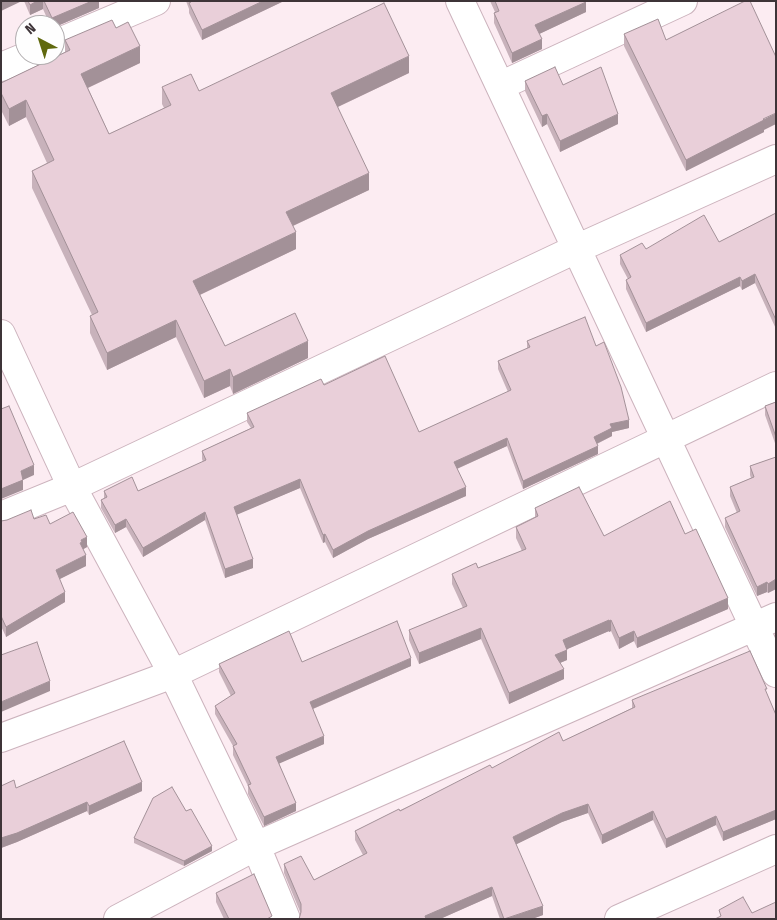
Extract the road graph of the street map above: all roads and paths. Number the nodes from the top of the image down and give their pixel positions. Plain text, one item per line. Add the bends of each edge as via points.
1 (156, 1) edge
2 (460, 1) edge
3 (683, 1) edge
4 (65, 40) edge
5 (15, 61) edge
6 (1, 67) edge
7 (500, 86) junction
8 (776, 159) edge
9 (576, 249) junction
10 (1, 334) edge
11 (776, 386) edge
12 (666, 438) junction
13 (72, 487) junction
14 (1, 516) edge
15 (765, 622) edge
16 (776, 673) edge
17 (173, 674) junction
18 (1, 738) edge
19 (256, 846) junction
20 (776, 849) edge
21 (118, 919) edge
22 (286, 919) edge
23 (620, 919) edge

1 - 4 street
2 - 7 street
3 - 7 street
5 - 6 street
7 - 9 street
8 - 9 street
9 - 12 street
9 - 13 street
10 - 13 street
11 - 12 street
12 - 15 street
12 - 17 street
13 - 14 street
13 - 17 street
15 - 16 street
15 - 19 street
17 - 18 street
17 - 19 street
19 - 21 street
19 - 22 street
20 - 23 street

